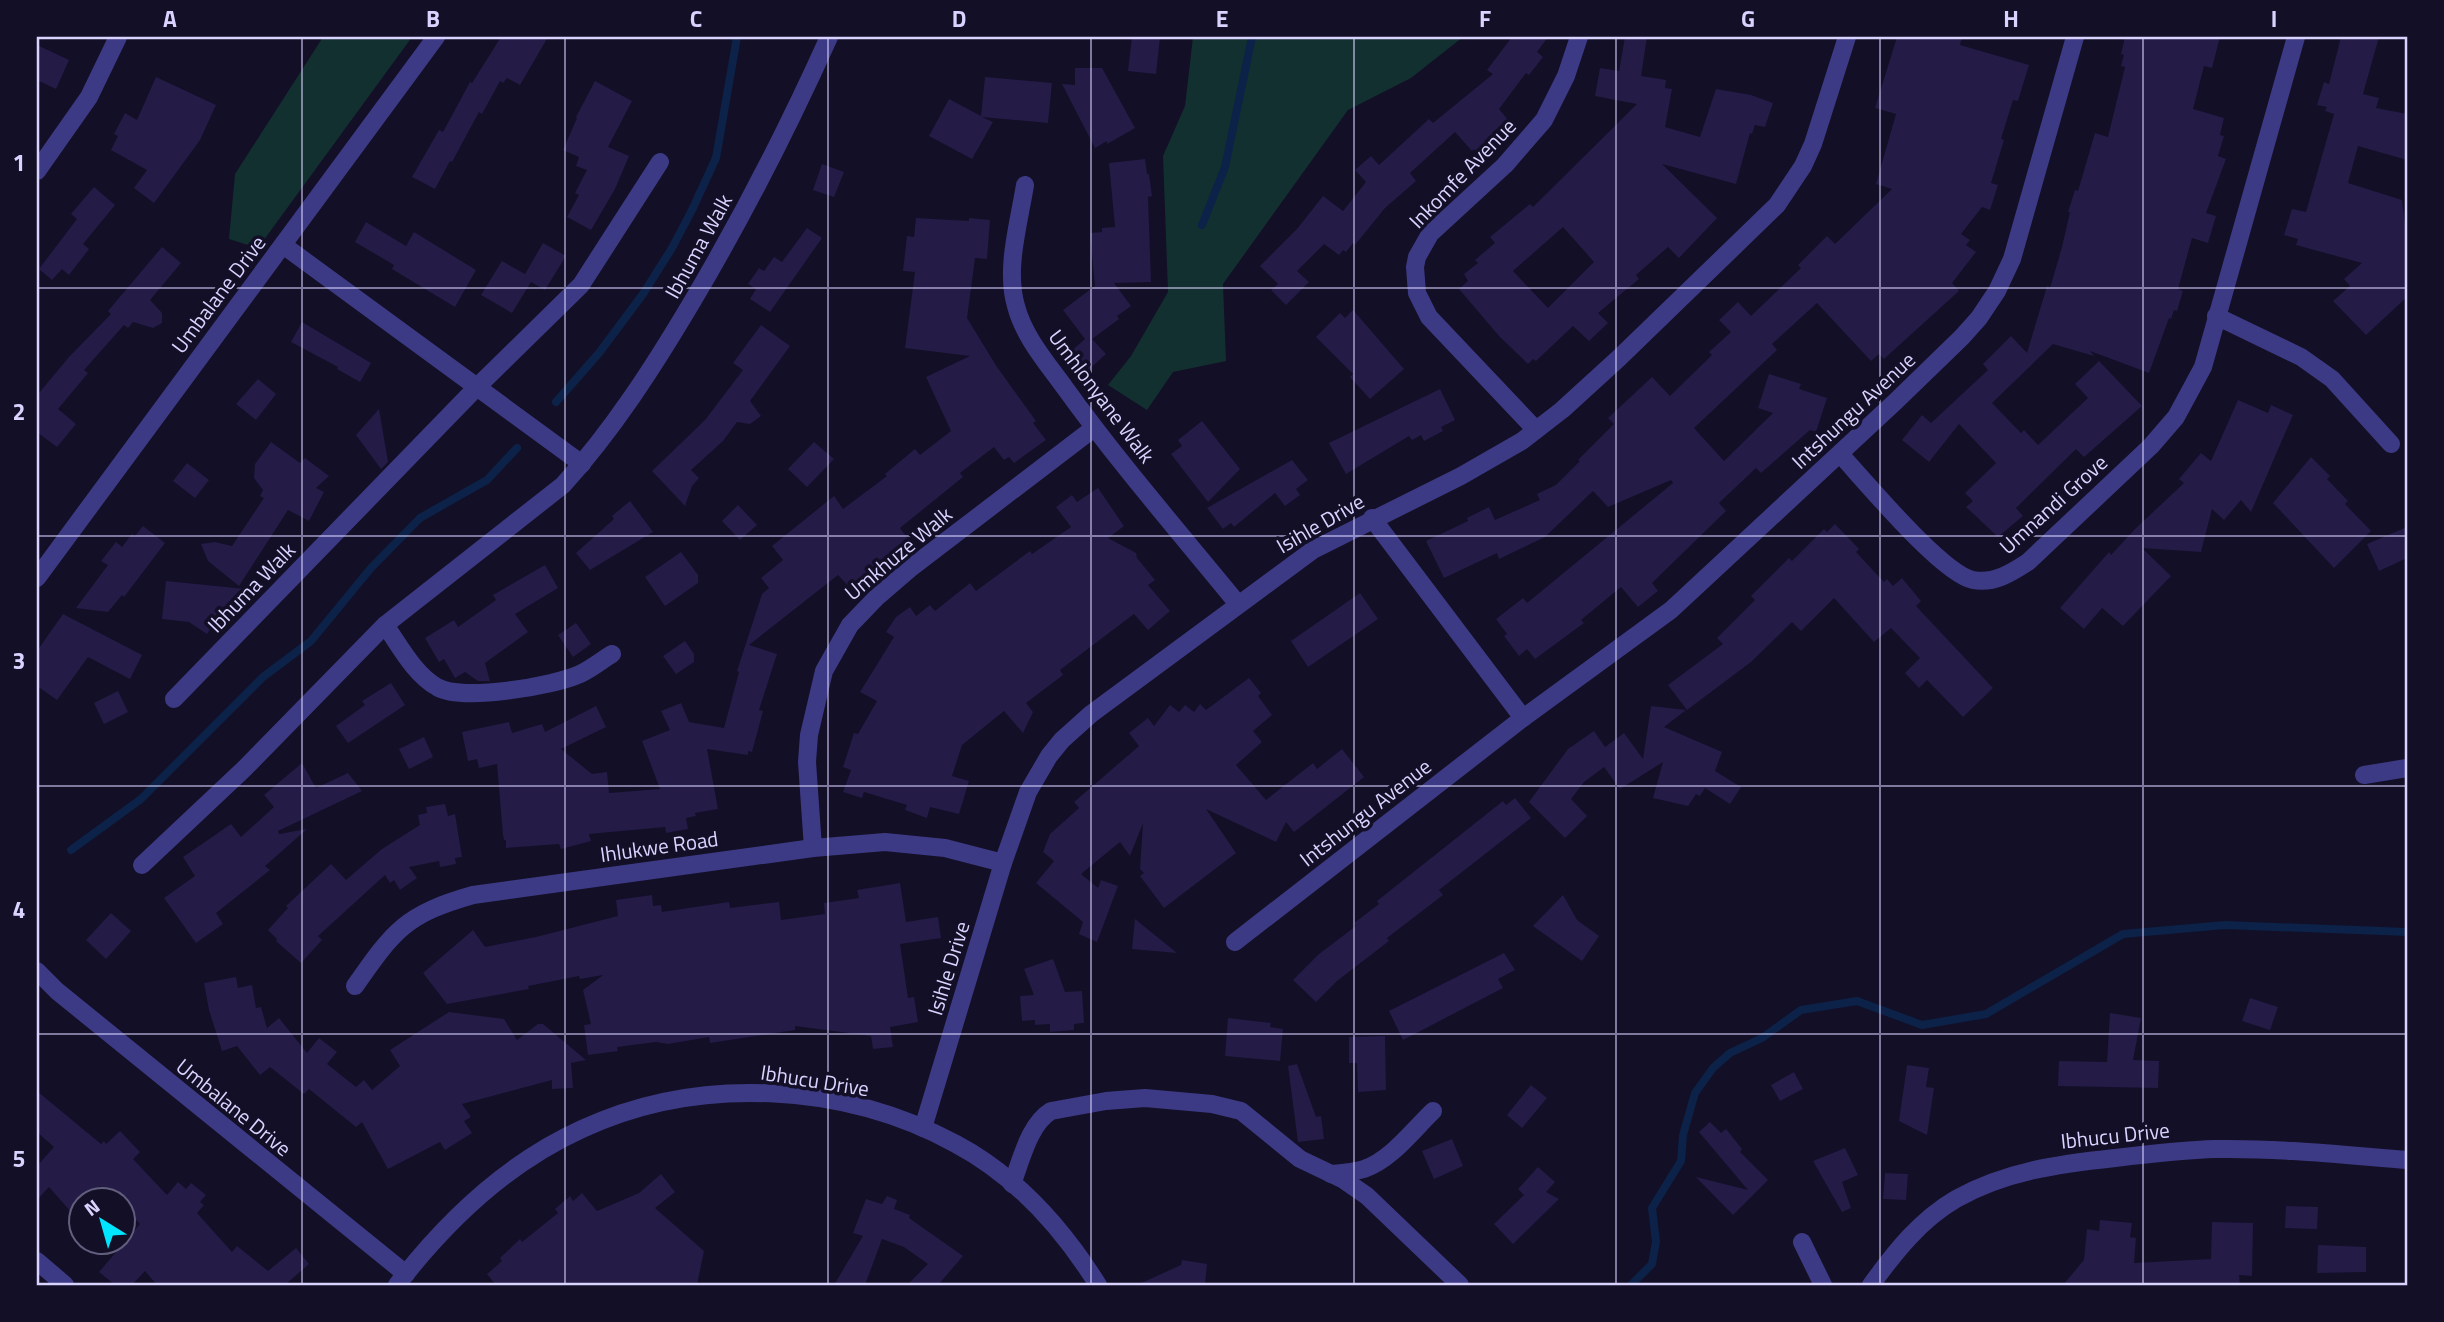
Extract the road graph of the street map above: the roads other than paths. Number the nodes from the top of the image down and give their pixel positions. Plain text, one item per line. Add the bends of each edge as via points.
1 (118, 37) edge
2 (436, 37) edge
3 (830, 37) edge
4 (1578, 37) edge
5 (1847, 37) edge
6 (2075, 37) edge
7 (2296, 37) edge
8 (660, 162) dead end
9 (37, 171) edge
10 (1025, 185) dead end
11 (283, 245) junction
12 (2216, 316) junction
13 (477, 387) junction
14 (1094, 428) junction
15 (1536, 430) junction
16 (2391, 444) dead end
17 (1840, 454) junction
18 (582, 464) junction
19 (1372, 518) junction
20 (37, 578) edge
21 (1238, 604) junction
22 (385, 625) junction
23 (612, 654) dead end
24 (174, 699) dead end
25 (1523, 718) junction
26 (2407, 768) edge
27 (2364, 775) dead end
28 (813, 848) junction
29 (1003, 863) junction
30 (142, 865) dead end
31 (1235, 942) dead end
32 (37, 971) edge
33 (355, 986) dead end
34 (1433, 1111) dead end
35 (923, 1128) junction
36 (2407, 1160) edge
37 (1331, 1174) junction
38 (1012, 1184) junction
39 (1802, 1242) dead end
40 (37, 1261) edge
41 (402, 1279) edge
42 (65, 1285) edge
43 (1098, 1285) edge
44 (1460, 1285) edge
45 (1823, 1285) edge
46 (1871, 1285) edge

1 - 9 street via 89,97
2 - 11 street, Umbalane Drive
3 - 18 street, Ibhuma Walk via 774,156 715,264 668,344
4 - 15 street, Inkomfe Avenue via 1566,76 1544,120 1505,165 1430,234 1415,267 1417,293 1429,317
5 - 15 street, Isihle Drive via 1814,144 1777,205 1619,358
6 - 17 street, Intshungu Avenue via 2012,259 1997,292 1962,337
7 - 12 street, Umnandi Grove
8 - 13 street, Ibhuma Walk via 581,285
10 - 14 street, Umhlonyane Walk via 1014,261 1016,306 1031,340
11 - 13 street
11 - 20 street, Umbalane Drive
12 - 16 street via 2301,357 2332,379
12 - 17 street, Umnandi Grove via 2203,367 2176,417 2151,446 2009,575 1990,581 1959,576
13 - 18 street
13 - 24 street, Ibhuma Walk
14 - 21 street, Umhlonyane Walk
14 - 28 street, Umkhuze Walk via 912,567 850,625 824,671 809,735
15 - 19 street, Isihle Drive via 1461,476
17 - 25 street, Intshungu Avenue via 1671,610
18 - 22 street, Ibhuma Walk via 563,485
19 - 21 street, Isihle Drive via 1313,550
19 - 25 street
21 - 29 street, Isihle Drive via 1062,740 1028,792
22 - 23 street via 419,673 451,692 543,685 580,674
22 - 30 street, Ibhuma Walk
25 - 31 street, Intshungu Avenue
26 - 27 street
28 - 29 street, Ihlukwe Road via 885,842 945,848
28 - 33 street, Ihlukwe Road via 473,895 437,905 392,936
29 - 35 street, Isihle Drive
32 - 41 street, Umbalane Drive
34 - 37 street via 1372,1165
35 - 38 street, Ibhucu Drive via 959,1145
35 - 41 street, Ibhucu Drive via 861,1107 786,1094 723,1093 650,1105 581,1129 524,1161 472,1201
36 - 46 street, Ibhucu Drive via 2217,1149 2028,1170 1975,1189 1933,1215 1912,1233
37 - 38 street via 1300,1159 1241,1111 1145,1098 1074,1106 1045,1115
37 - 44 street via 1367,1196
38 - 43 street, Ibhucu Drive via 1058,1229
39 - 45 street
40 - 42 street

